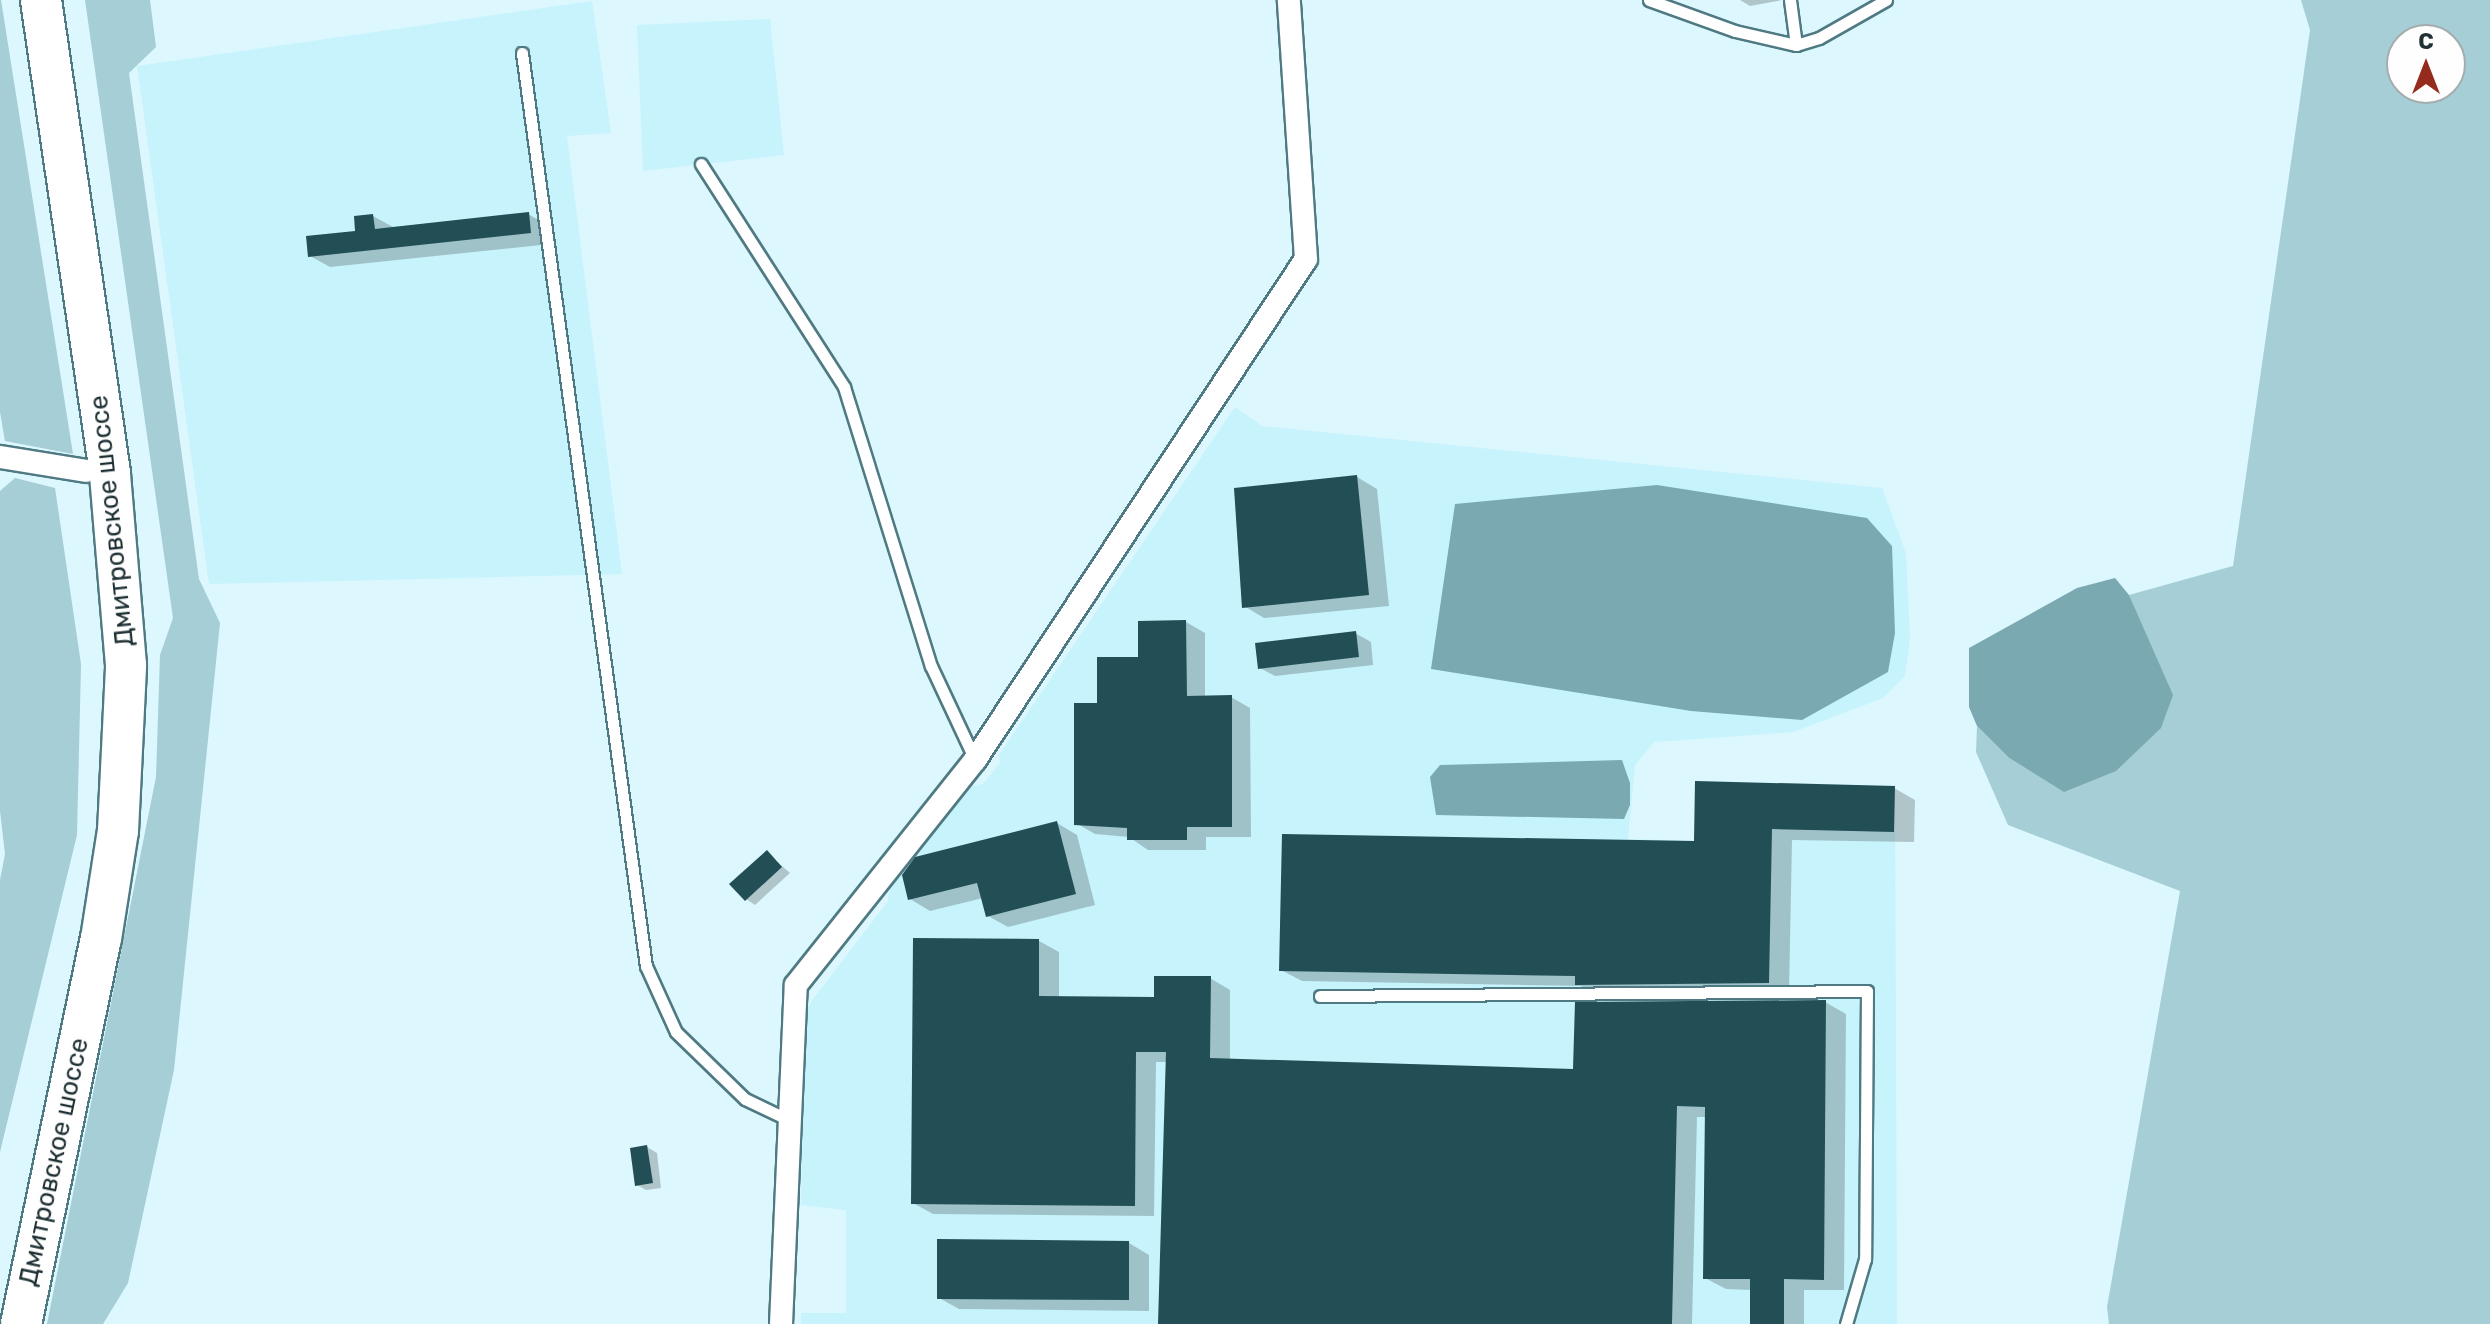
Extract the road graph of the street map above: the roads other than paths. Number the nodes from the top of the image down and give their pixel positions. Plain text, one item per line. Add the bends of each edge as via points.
1 (18, 0) edge
2 (41, 0) edge
3 (1289, 0) edge
4 (1649, 0) edge
5 (1790, 0) edge
6 (1886, 0) edge
7 (1796, 45) junction
8 (522, 53) dead end
9 (701, 164) dead end
10 (0, 457) edge
11 (86, 471) junction
12 (975, 760) junction
13 (1320, 996) dead end
14 (789, 1120) junction
15 (0, 1317) edge
16 (21, 1324) edge
17 (781, 1324) edge
18 (1846, 1324) edge

1 - 11 highway, Дмитровское шоссе
2 - 16 highway, Дмитровское шоссе via 110,473 126,665 122,780 108,893
3 - 12 street via 1306,259
4 - 7 lane via 1735,31
5 - 7 lane
6 - 7 lane via 1819,38
8 - 14 lane via 646,966 676,1032 745,1099
9 - 12 lane via 844,387 931,666
10 - 11 street
11 - 15 highway, Дмитровское шоссе via 104,664 95,826 79,937
12 - 14 street via 796,985
13 - 18 lane via 1867,991 1865,1259
14 - 17 street

